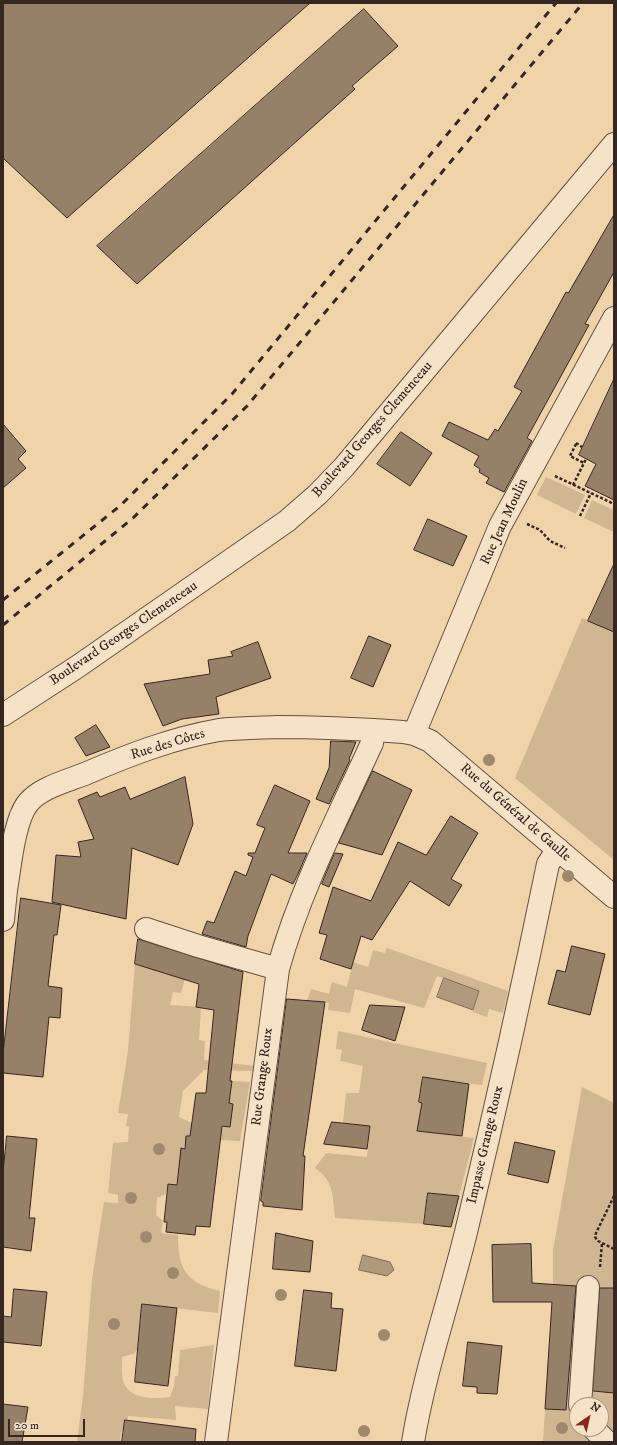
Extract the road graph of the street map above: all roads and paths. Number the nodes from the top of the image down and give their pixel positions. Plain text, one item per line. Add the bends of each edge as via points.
1 (614, 144) edge
2 (614, 318) edge
3 (576, 444) dead end
4 (586, 458) dead end
5 (584, 463) junction
6 (533, 464) junction
7 (573, 485) junction
8 (591, 494) junction
9 (614, 504) edge
10 (580, 516) dead end
11 (523, 521) dead end
12 (565, 548) dead end
13 (3, 715) edge
14 (374, 730) junction
15 (414, 734) junction
16 (558, 849) junction
17 (4, 892) edge
18 (614, 896) edge
19 (3, 920) edge
20 (146, 929) dead end
21 (278, 969) junction
22 (614, 1196) edge
23 (602, 1243) junction
24 (614, 1249) edge
25 (594, 1280) joint
26 (581, 1397) edge
27 (614, 1439) edge
28 (216, 1442) edge
29 (413, 1442) edge
30 (610, 1442) edge

1 - 13 street, Boulevard Georges Clemenceau via 354,455 318,494 251,547
2 - 6 street, Rue Jean Moulin
3 - 5 path via 570,456
4 - 5 path
5 - 7 path
6 - 7 path
6 - 15 street, Rue Jean Moulin via 500,526
7 - 8 path
8 - 9 path
8 - 10 path
11 - 12 path via 540,530 550,541
14 - 15 street, Rue des Côtes
14 - 17 street, Rue des Côtes via 309,727 240,728 218,731 181,739 138,753 47,789 28,802 23,811
14 - 21 street, Rue Grange Roux via 372,743 296,911
15 - 16 street, Rue du Général de Gaulle via 430,741 446,753
16 - 18 street, Rue du Général de Gaulle
16 - 29 street, Impasse Grange Roux via 548,864 518,1012
17 - 19 street, Rue des Côtes
20 - 21 street
21 - 28 street, Rue Grange Roux
22 - 23 path via 596,1233 595,1237
23 - 24 path
23 - 25 path
25 - 26 street
27 - 30 street

